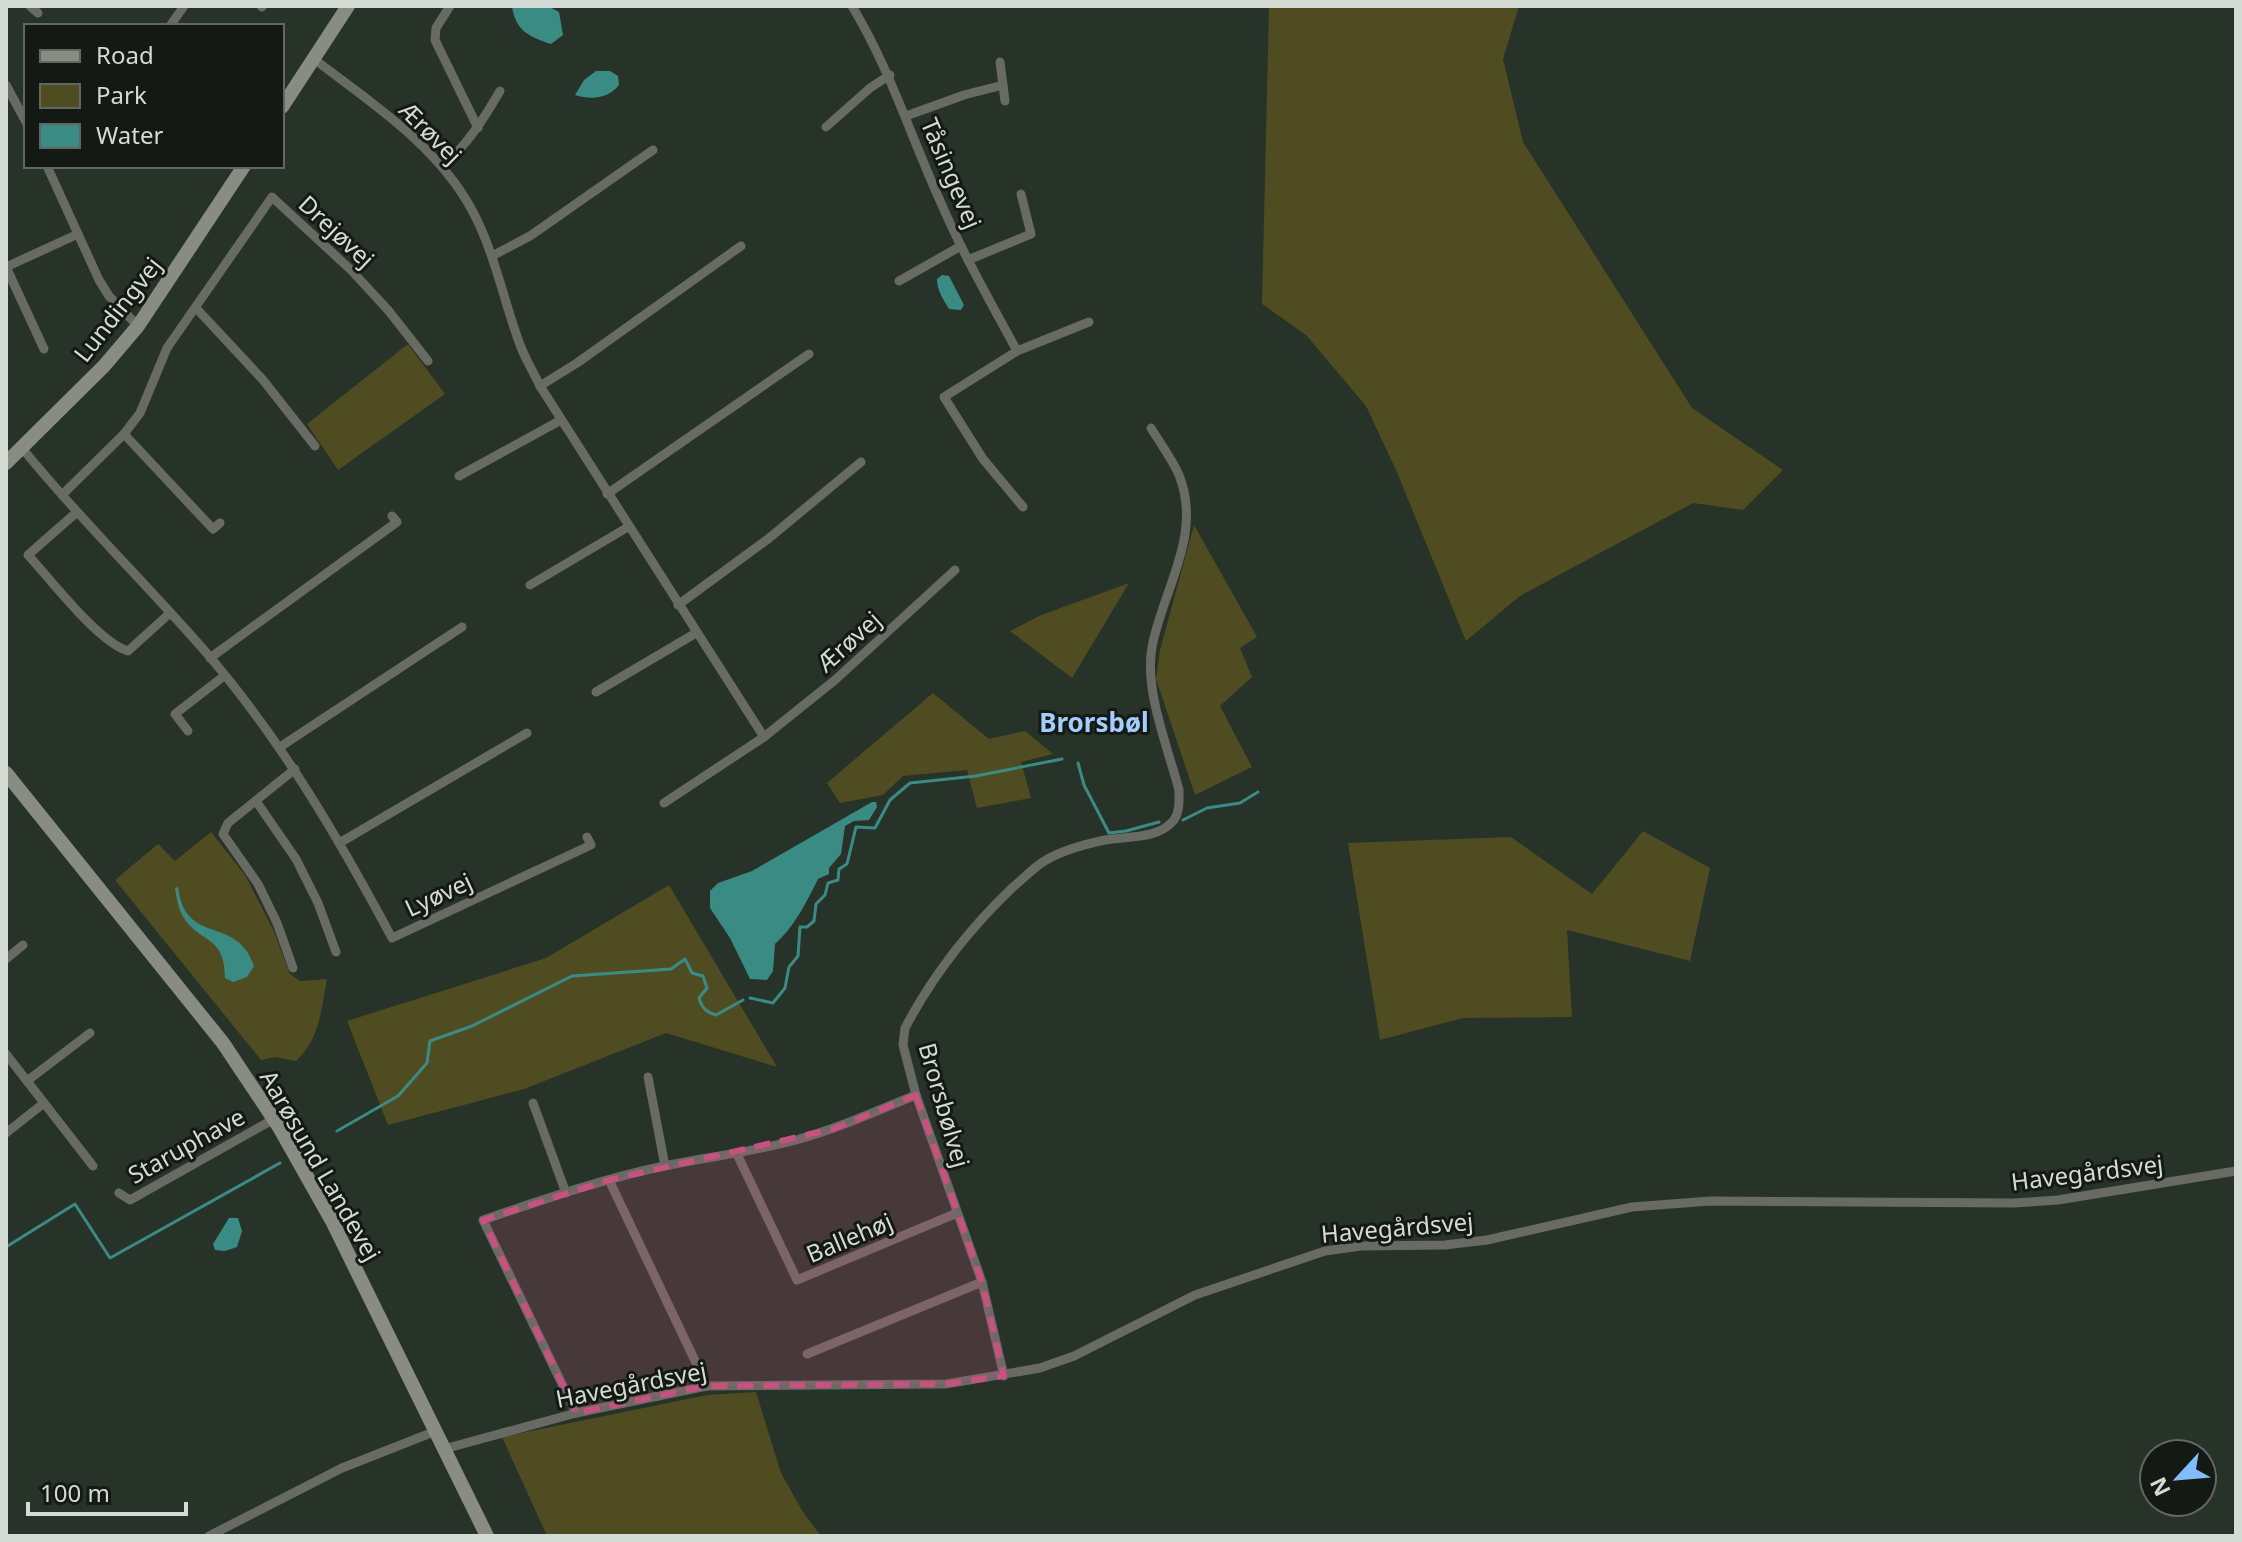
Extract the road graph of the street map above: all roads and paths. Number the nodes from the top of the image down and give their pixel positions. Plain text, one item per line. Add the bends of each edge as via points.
1 (184, 6) edge
2 (348, 6) edge
3 (450, 6) edge
4 (853, 6) edge
5 (171, 24) edge
6 (314, 59) junction
7 (1000, 62) dead end
8 (890, 75) junction
9 (6, 85) edge
10 (1003, 85) junction
11 (500, 91) dead end
12 (1005, 101) dead end
13 (284, 104) edge
14 (906, 116) junction
15 (24, 118) edge
16 (826, 127) dead end
17 (478, 128) junction
18 (653, 150) dead end
19 (442, 167) junction
20 (48, 168) edge
21 (243, 168) edge
22 (1021, 194) dead end
23 (78, 234) junction
24 (741, 246) dead end
25 (961, 246) junction
26 (492, 256) junction
27 (968, 260) junction
28 (6, 267) edge
29 (899, 281) dead end
30 (196, 308) junction
31 (1089, 322) dead end
32 (138, 326) junction
33 (44, 349) dead end
34 (1017, 351) junction
35 (809, 354) dead end
36 (428, 361) dead end
37 (540, 386) junction
38 (561, 420) junction
39 (1151, 428) dead end
40 (124, 434) junction
41 (315, 446) dead end
42 (22, 448) junction
43 (861, 462) dead end
44 (6, 463) edge
45 (459, 476) dead end
46 (607, 494) junction
47 (62, 495) junction
48 (1023, 507) dead end
49 (77, 512) junction
50 (392, 516) dead end
51 (220, 523) dead end
52 (628, 527) junction
53 (955, 570) dead end
54 (530, 585) dead end
55 (678, 605) junction
56 (170, 613) junction
57 (462, 627) dead end
58 (696, 633) junction
59 (210, 658) junction
60 (224, 676) junction
61 (596, 692) dead end
62 (188, 731) dead end
63 (527, 733) dead end
64 (764, 737) junction
65 (280, 747) junction
66 (295, 769) junction
67 (6, 773) edge
68 (256, 801) junction
69 (664, 803) dead end
70 (587, 837) dead end
71 (341, 842) junction
72 (23, 945) dead end
73 (336, 952) dead end
74 (6, 959) edge
75 (293, 968) dead end
76 (90, 1033) dead end
77 (6, 1054) edge
78 (648, 1077) dead end
79 (27, 1081) junction
80 (916, 1095) junction
81 (44, 1103) junction
82 (533, 1103) dead end
83 (274, 1119) junction
84 (6, 1133) edge
85 (737, 1154) junction
86 (93, 1166) dead end
87 (665, 1166) junction
88 (2236, 1171) edge
89 (609, 1180) junction
90 (119, 1193) dead end
91 (566, 1193) junction
92 (957, 1213) junction
93 (982, 1282) junction
94 (807, 1354) dead end
95 (1004, 1376) junction
96 (707, 1386) junction
97 (576, 1413) junction
98 (436, 1431) junction
99 (444, 1449) junction
100 (209, 1536) edge
101 (487, 1536) edge

1 - 5 street
2 - 6 street
3 - 17 street via 435,40
4 - 8 street, Tåsingevej
6 - 13 street
6 - 19 street, Ærøvej via 407,130
7 - 10 street
8 - 14 street, Tåsingevej
8 - 16 street
9 - 15 street
10 - 12 street
10 - 14 street, Tåsingevej
11 - 17 street
14 - 25 street, Tåsingevej
17 - 19 street
18 - 26 street via 530,236
19 - 26 street, Ærøvej via 471,209
20 - 23 street
21 - 32 street, Lundingvej
22 - 27 street, Tåsingevej via 1031,234
23 - 28 street
23 - 32 street via 109,296
24 - 37 street
25 - 27 street, Tåsingevej
25 - 29 street, Tåsingevej
26 - 37 street, Ærøvej via 520,345
27 - 34 street, Tåsingevej
28 - 33 street
30 - 36 street, Drejøvej via 272,197 351,270
30 - 40 street, Drejøvej via 167,348 140,413
30 - 41 street
31 - 34 street
32 - 42 street, Lundingvej
34 - 48 street via 944,397 983,459
35 - 46 street
37 - 38 street, Ærøvej
38 - 45 street
38 - 46 street, Ærøvej
39 - 80 street, Brorsbølvej via 1179,476 1187,508 1186,538 1152,647 1151,680 1179,806 1173,820 1159,831 1105,840 1047,859 989,910 905,1028 903,1045
40 - 47 street, Drejøvej
40 - 51 street via 213,529
42 - 44 street, Lundingvej
42 - 47 street, Lyøvej
43 - 55 street
46 - 52 street, Ærøvej
47 - 49 street, Lyøvej
49 - 56 street, Lyøvej
49 - 56 street via 28,555 59,589 113,646 128,651
50 - 59 street via 397,522
52 - 54 street
52 - 55 street, Ærøvej
53 - 64 street, Ærøvej
55 - 58 street, Ærøvej
56 - 59 street, Lyøvej
57 - 65 street
58 - 61 street
58 - 64 street, Ærøvej
59 - 60 street, Lyøvej
60 - 62 street via 175,714
60 - 65 street, Lyøvej
63 - 71 street
64 - 69 street, Ærøvej
65 - 66 street, Lyøvej
66 - 68 street
66 - 71 street, Lyøvej
67 - 83 street, Aarøsund Landevej via 223,1043
68 - 73 street via 296,859
68 - 75 street via 228,823 223,834 258,884
70 - 71 street, Lyøvej via 591,845 392,938
72 - 74 street
76 - 79 street
77 - 79 street
78 - 87 street
79 - 81 street
80 - 85 street via 833,1129
80 - 92 street, Brorsbølvej
81 - 84 street
81 - 86 street
82 - 91 street
83 - 90 street, Staruphave via 130,1200
83 - 98 street, Aarøsund Landevej via 332,1221
85 - 87 street
85 - 92 street, Ballehøj via 797,1280
87 - 89 street
88 - 95 street, Havegårdsvej via 2029,1202 1710,1201 1632,1207 1487,1240 1325,1251 1195,1295 1074,1356
89 - 91 street
89 - 96 street
91 - 97 street via 483,1220
92 - 93 street, Brorsbølvej
93 - 94 street
93 - 95 street, Brorsbølvej
95 - 96 street, Havegårdsvej via 946,1384
96 - 97 street, Havegårdsvej
97 - 99 street, Havegårdsvej
98 - 99 street, Aarøsund Landevej
98 - 100 street via 342,1468
99 - 101 street, Aarøsund Landevej

